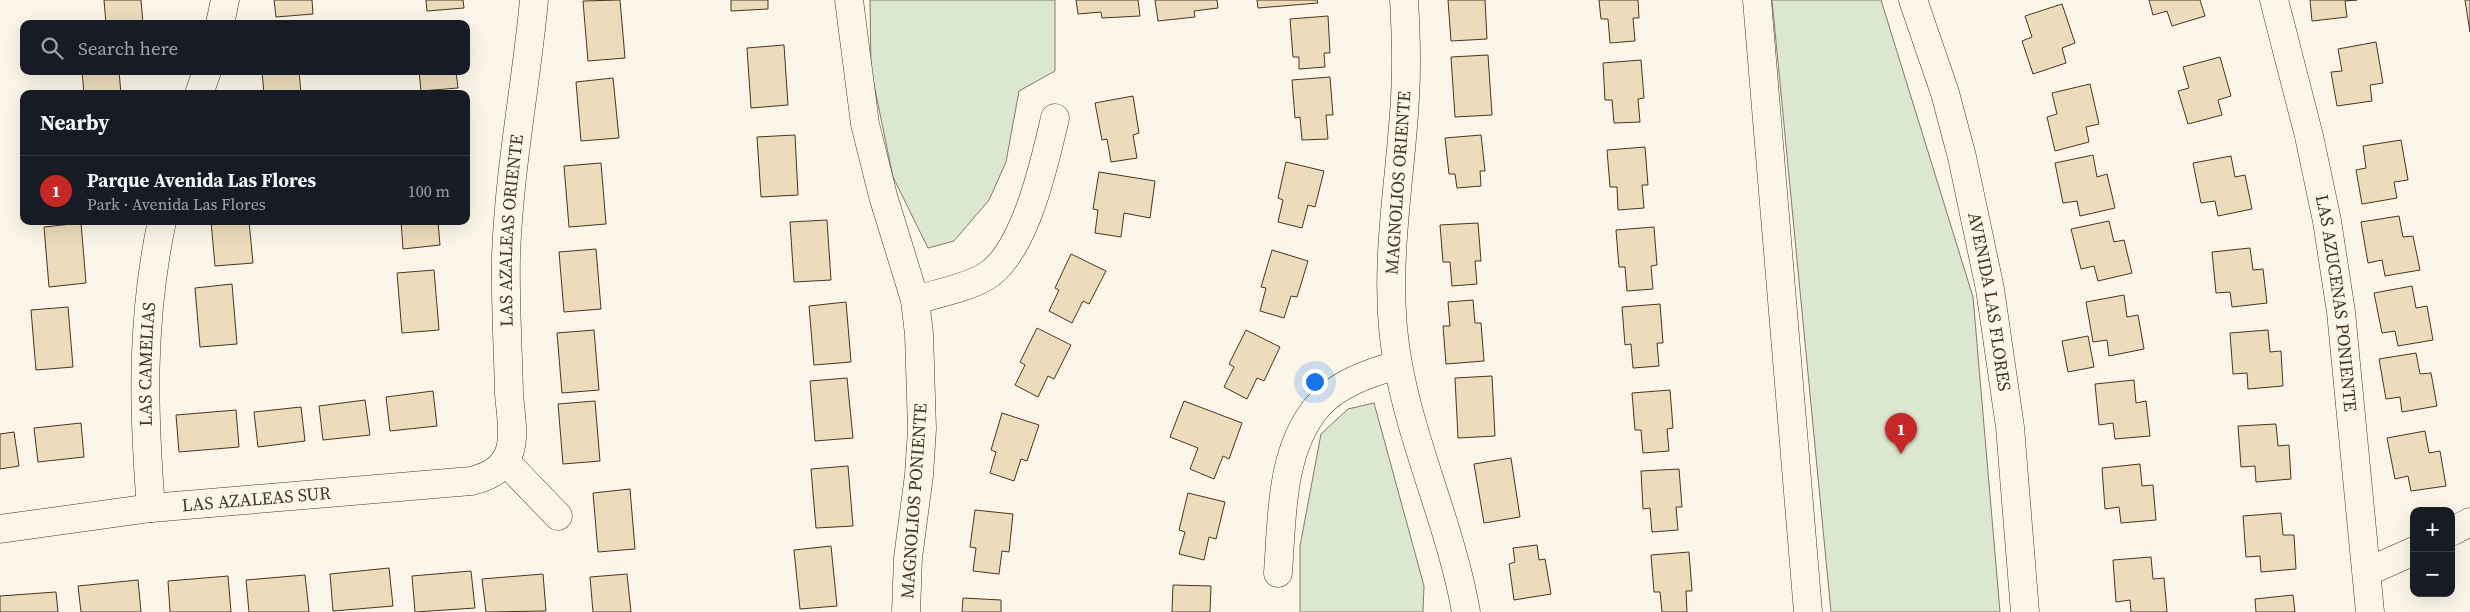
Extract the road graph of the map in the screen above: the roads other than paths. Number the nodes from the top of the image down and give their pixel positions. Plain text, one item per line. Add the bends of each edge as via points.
1 (225, 0) edge
2 (534, 0) edge
3 (849, 0) edge
4 (1404, 0) edge
5 (1757, 0) edge
6 (1913, 0) edge
7 (2274, 0) edge
8 (221, 20) edge
9 (206, 75) edge
10 (201, 90) edge
11 (1055, 118) dead end
12 (161, 225) edge
13 (915, 300) junction
14 (1397, 365) junction
15 (505, 461) junction
16 (151, 508) junction
17 (558, 516) dead end
18 (2470, 522) edge
19 (0, 529) edge
20 (2455, 530) edge
21 (2412, 552) edge
22 (2367, 572) junction
23 (1278, 573) dead end
24 (906, 612) edge
25 (1466, 612) edge
26 (1808, 612) edge
27 (2025, 612) edge
28 (2370, 612) edge

1 - 8 street
2 - 15 street, LAS AZALEAS ORIENTE via 508,214 507,307 512,440
3 - 13 street, MAGNOLIOS PONIENTE via 865,124
4 - 14 street, MAGNOLIOS ORIENTE via 1405,99 1391,236
5 - 26 street
6 - 27 street, AVENIDA LAS FLORES via 1945,93 1990,289 2010,427
7 - 22 street, LAS AZUCENAS PONIENTE via 2327,221 2341,312
9 - 10 street
11 - 13 street via 1037,186 1007,258 985,277
12 - 16 street, LAS CAMELIAS via 147,312 144,363
13 - 24 street, MAGNOLIOS PONIENTE via 922,371 922,429 908,558
14 - 23 street via 1348,383 1317,407 1304,427 1292,460 1286,491
14 - 25 street, MAGNOLIOS ORIENTE via 1415,438 1454,553
15 - 16 street, LAS AZALEAS SUR via 496,471 471,481
15 - 17 street
16 - 19 street, LAS AZALEAS SUR
18 - 20 street
21 - 22 street
22 - 28 street, LAS AZUCENAS PONIENTE

